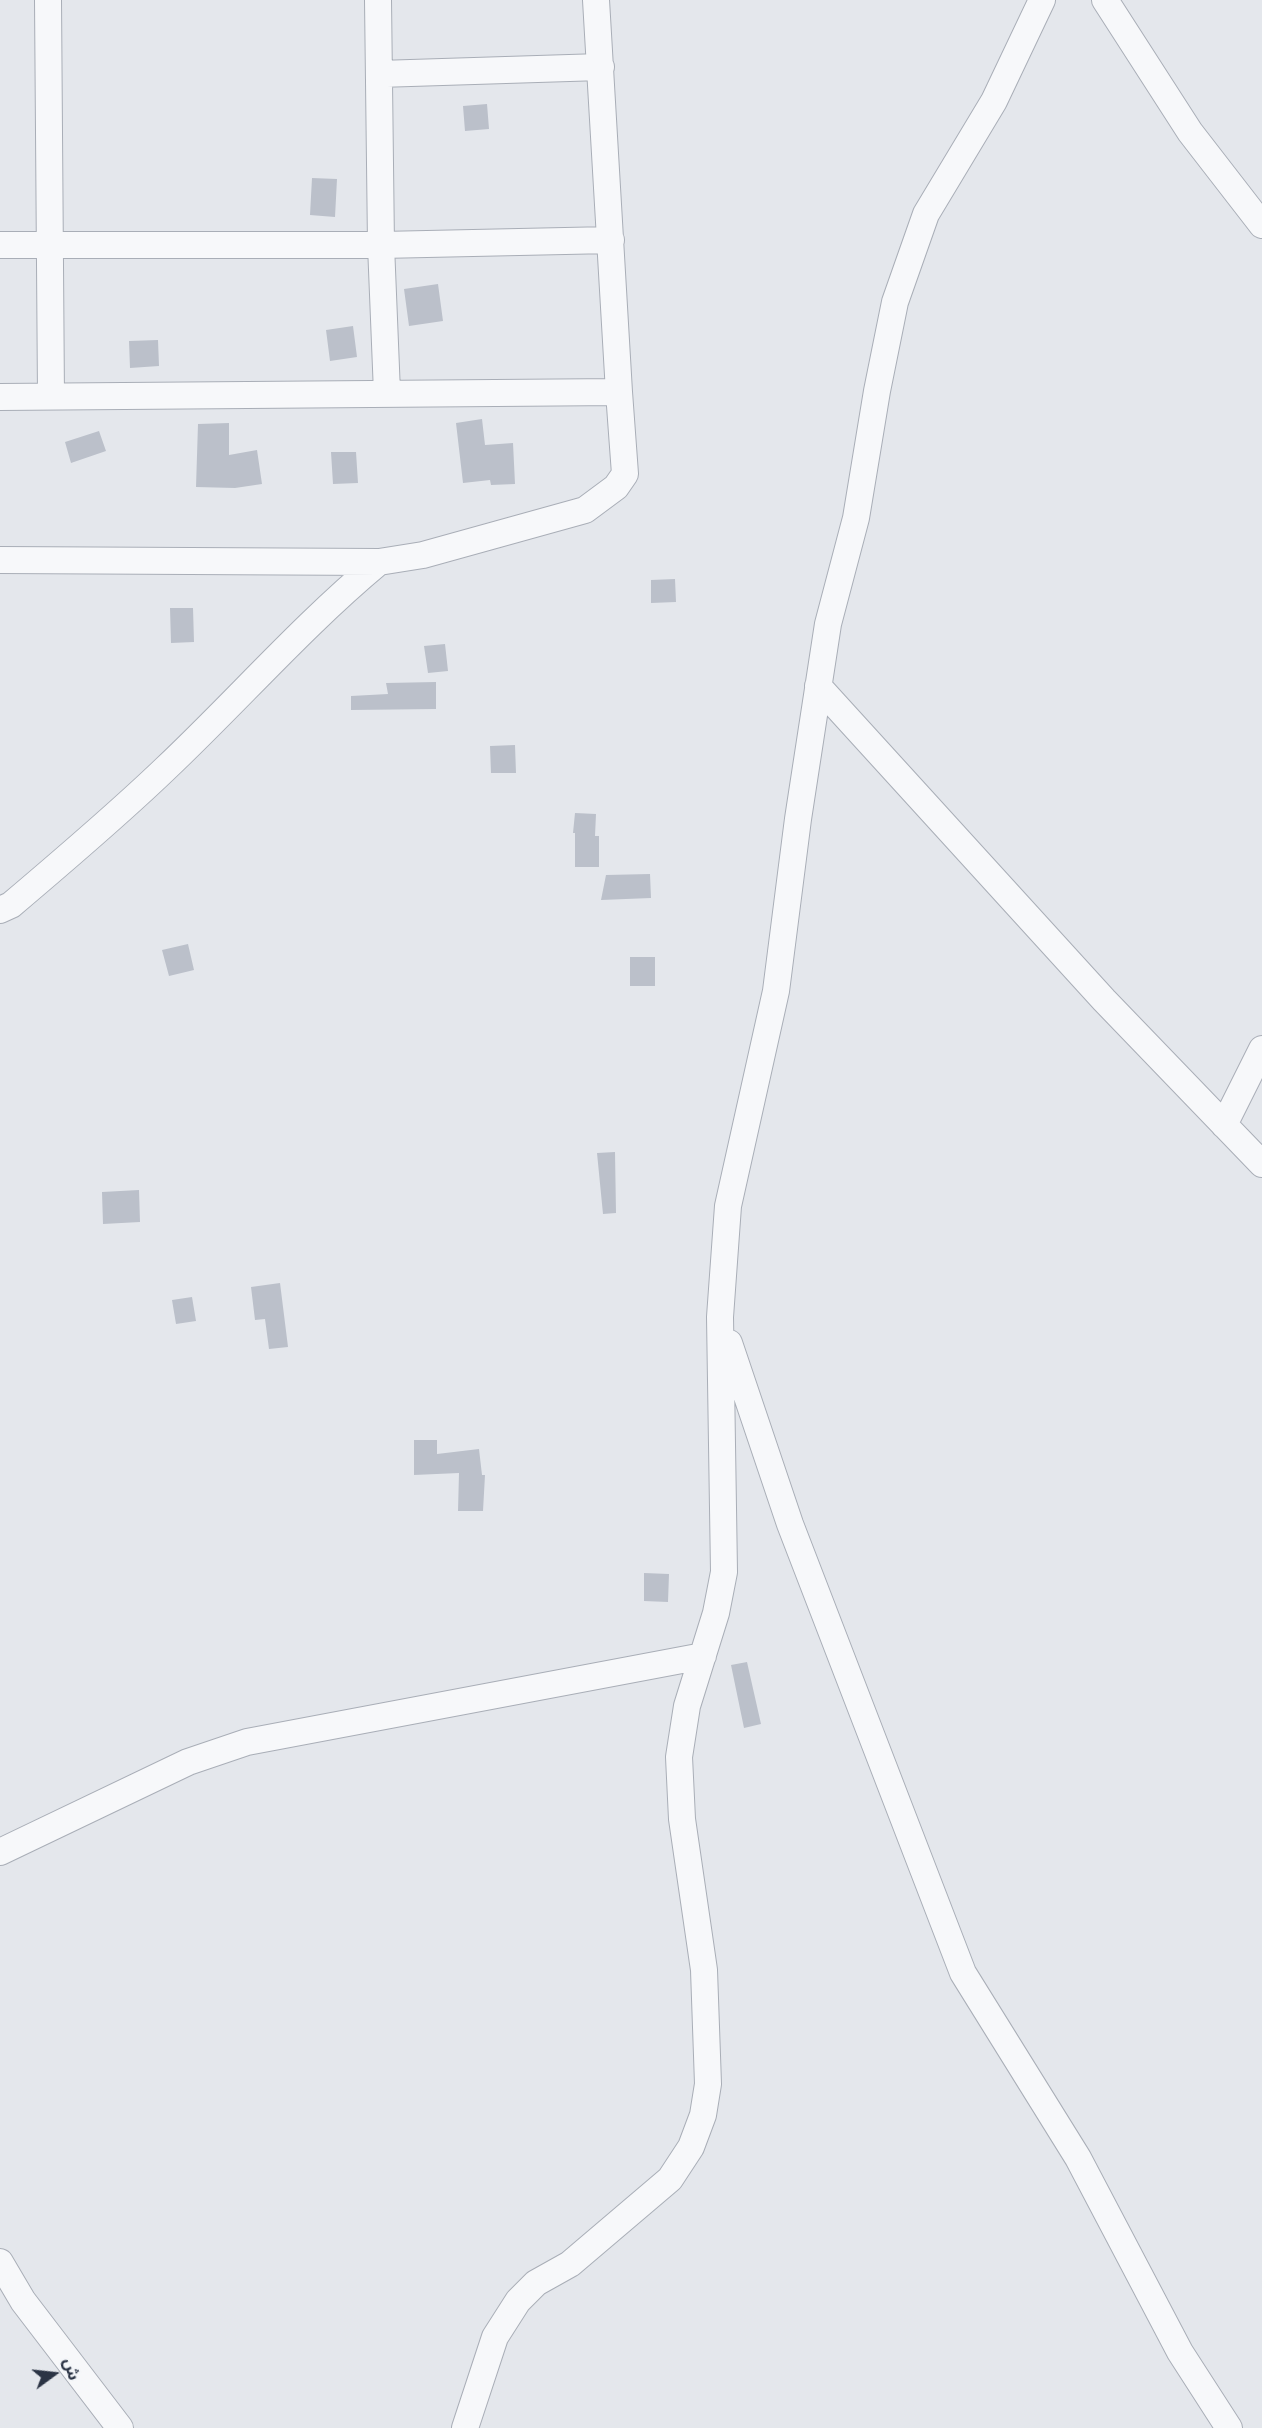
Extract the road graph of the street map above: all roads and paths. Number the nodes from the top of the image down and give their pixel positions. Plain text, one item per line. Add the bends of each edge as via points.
1 (48, 0) edge
2 (378, 0) edge
3 (596, 0) edge
4 (1042, 0) edge
5 (1106, 0) edge
6 (601, 67) junction
7 (379, 74) junction
8 (1262, 225) edge
9 (610, 240) junction
10 (48, 244) junction
11 (0, 245) edge
12 (381, 245) junction
13 (619, 392) junction
14 (387, 393) junction
15 (51, 396) junction
16 (0, 397) edge
17 (0, 560) edge
18 (379, 562) junction
19 (818, 686) junction
20 (0, 910) edge
21 (1262, 1049) edge
22 (1224, 1125) junction
23 (1262, 1164) edge
24 (720, 1317) junction
25 (703, 1656) junction
26 (0, 1852) edge
27 (2, 2271) edge
28 (120, 2428) edge
29 (465, 2428) edge
30 (1229, 2428) edge

1 - 10 street
2 - 7 street
3 - 6 street
4 - 19 street via 994,101 926,214 895,302 856,518 828,624
5 - 8 street via 1190,132
6 - 7 street
6 - 9 street
7 - 12 street
9 - 12 street
9 - 13 street
10 - 11 street
10 - 12 street
10 - 15 street
12 - 14 street
13 - 14 street
13 - 18 street via 625,474 616,488 585,510 423,555
14 - 15 street
15 - 16 street
17 - 18 street
18 - 20 street via 278,655 165,769 11,905
19 - 22 street via 1104,1000
19 - 24 street via 776,990 728,1206
21 - 22 street
22 - 23 street
24 - 25 street via 724,1572
24 - 30 street via 790,1524 963,1973 1078,2158 1180,2352
25 - 26 street via 247,1742 188,1762
25 - 29 street via 687,1706 679,1757 682,1819 704,1970 708,2084 703,2115 691,2147 670,2179 570,2264 536,2283 518,2301 495,2337
27 - 28 street

